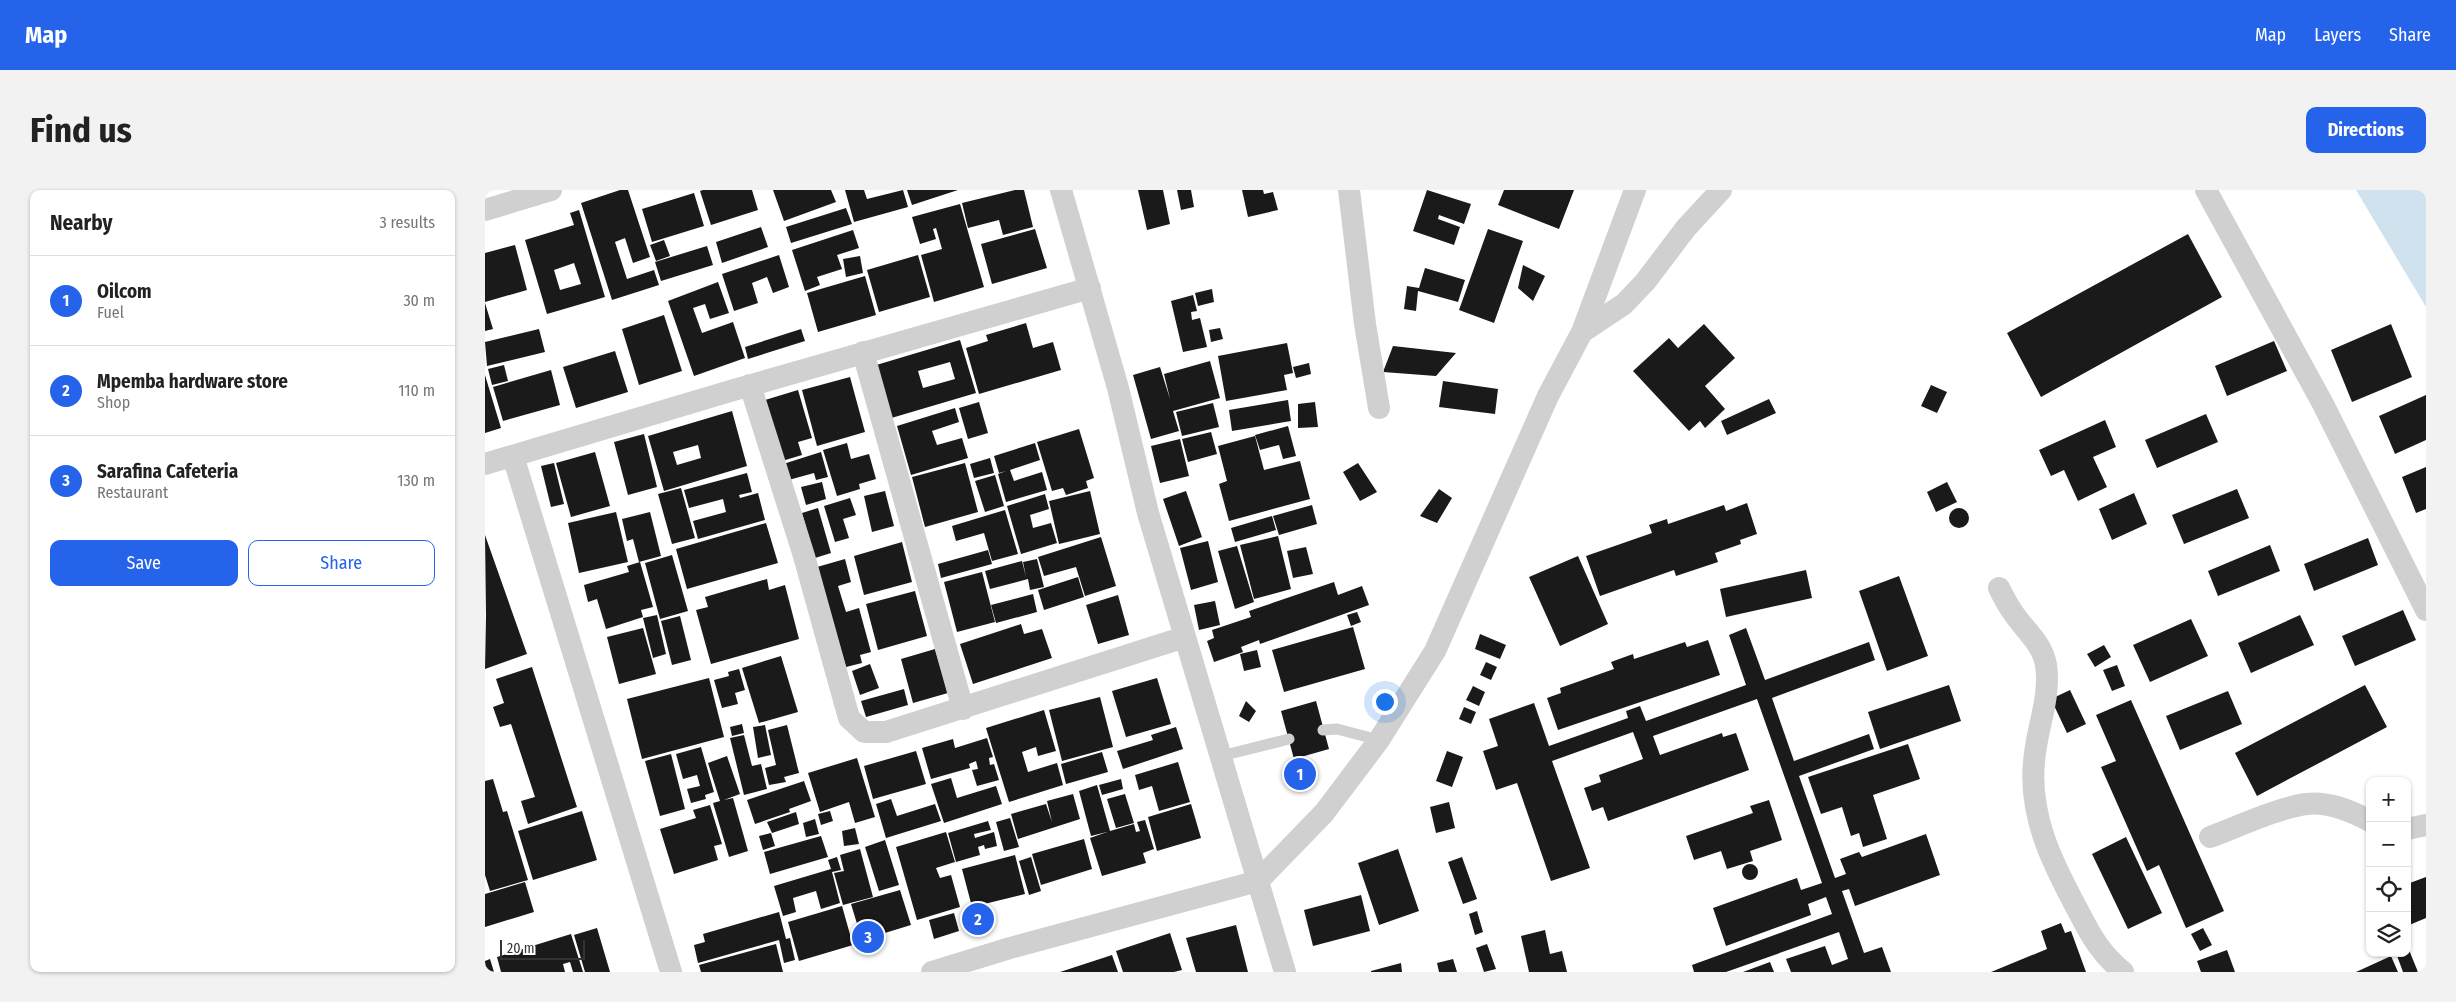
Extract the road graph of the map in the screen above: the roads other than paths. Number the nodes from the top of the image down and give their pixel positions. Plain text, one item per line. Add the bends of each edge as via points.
1 (551, 190) edge
2 (1061, 190) edge
3 (1349, 190) edge
4 (1635, 190) edge
5 (1721, 190) edge
6 (2206, 190) edge
7 (485, 210) edge
8 (1090, 288) junction
9 (1582, 332) junction
10 (863, 352) junction
11 (750, 385) junction
12 (1379, 408) dead end
13 (513, 456) junction
14 (485, 464) edge
15 (1999, 588) dead end
16 (2426, 610) edge
17 (1185, 637) junction
18 (963, 709) junction
19 (1323, 730) dead end
20 (1289, 739) dead end
21 (1379, 740) junction
22 (1221, 756) junction
23 (2366, 819) edge
24 (2426, 826) edge
25 (2411, 828) edge
26 (2210, 837) dead end
27 (1258, 882) junction
28 (671, 972) edge
29 (932, 972) edge
30 (1285, 972) edge
31 (2123, 972) edge

1 - 7 street
2 - 8 street
3 - 12 street
4 - 9 street
5 - 9 street via 1624,304
6 - 16 street via 2323,404
8 - 10 street
8 - 17 street via 1148,513
9 - 21 street via 1548,396 1435,651
10 - 11 street
10 - 18 street
11 - 13 street
11 - 18 street via 804,556 849,718 865,732 886,732
13 - 14 street
13 - 28 street
15 - 31 street via 2041,648 2046,664 2043,720 2032,784 2036,814 2046,846 2098,948
17 - 18 street
17 - 22 street
19 - 21 lane via 1337,729
20 - 22 lane
21 - 27 street via 1323,813
22 - 27 street
23 - 26 street via 2331,805 2307,804
24 - 25 street
27 - 29 street
27 - 30 street

